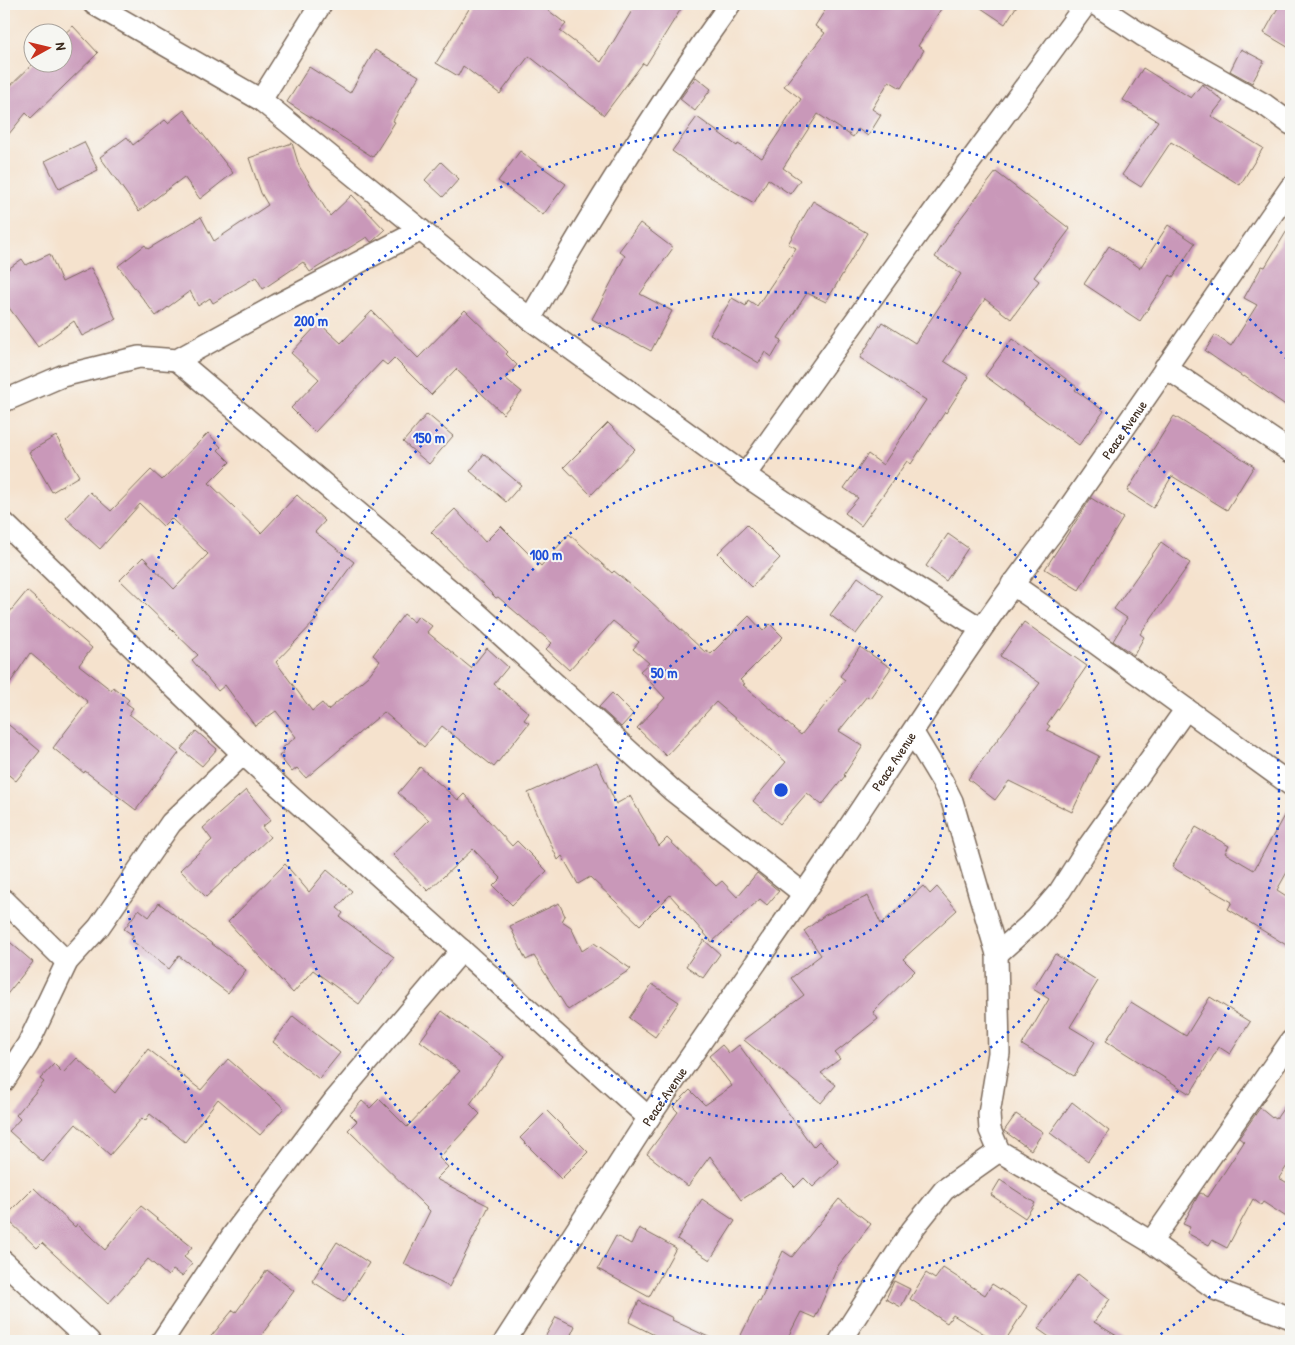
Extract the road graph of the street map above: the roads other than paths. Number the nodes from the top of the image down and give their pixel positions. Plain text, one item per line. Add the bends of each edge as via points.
1 (94, 4) edge
2 (321, 4) edge
3 (730, 4) edge
4 (1086, 4) edge
5 (1095, 4) edge
6 (261, 100) junction
7 (1291, 124) edge
8 (1291, 187) edge
9 (421, 230) junction
10 (530, 319) junction
11 (177, 360) junction
12 (1165, 367) junction
13 (4, 401) edge
14 (1291, 452) edge
15 (745, 475) junction
16 (4, 523) edge
17 (1012, 584) junction
18 (980, 628) junction
19 (1186, 709) junction
20 (913, 733) junction
21 (243, 754) junction
22 (1291, 785) edge
23 (804, 894) junction
24 (4, 900) edge
25 (462, 950) junction
26 (996, 954) junction
27 (68, 962) junction
28 (1291, 1041) edge
29 (4, 1081) edge
30 (649, 1118) junction
31 (999, 1151) junction
32 (1151, 1242) junction
33 (4, 1262) edge
34 (1291, 1318) edge
35 (89, 1341) edge
36 (162, 1341) edge
37 (505, 1341) edge
38 (840, 1341) edge

1 - 6 street
2 - 6 street
3 - 10 street via 588,217
4 - 15 street
5 - 7 street
6 - 9 street
8 - 12 street, Peace Avenue
9 - 10 street
9 - 11 street
10 - 15 street
11 - 13 street via 139,356 62,376
11 - 23 street via 477,613 674,791
12 - 14 street
12 - 17 street, Peace Avenue via 1051,534
15 - 18 street
16 - 21 street
17 - 18 street, Peace Avenue
17 - 19 street
18 - 20 street, Peace Avenue
19 - 22 street
19 - 26 street via 1060,891 1036,919
20 - 23 street, Peace Avenue
20 - 26 street via 952,801
21 - 25 street
21 - 27 street via 171,823 98,927
23 - 30 street, Peace Avenue
24 - 27 street
25 - 30 street
25 - 36 street via 328,1109 232,1236
26 - 31 street via 999,1053 989,1114 990,1130
27 - 29 street via 28,1044
28 - 32 street
30 - 37 street, Peace Avenue
31 - 32 street
31 - 38 street via 944,1190 912,1230
32 - 34 street via 1217,1290
33 - 35 street

